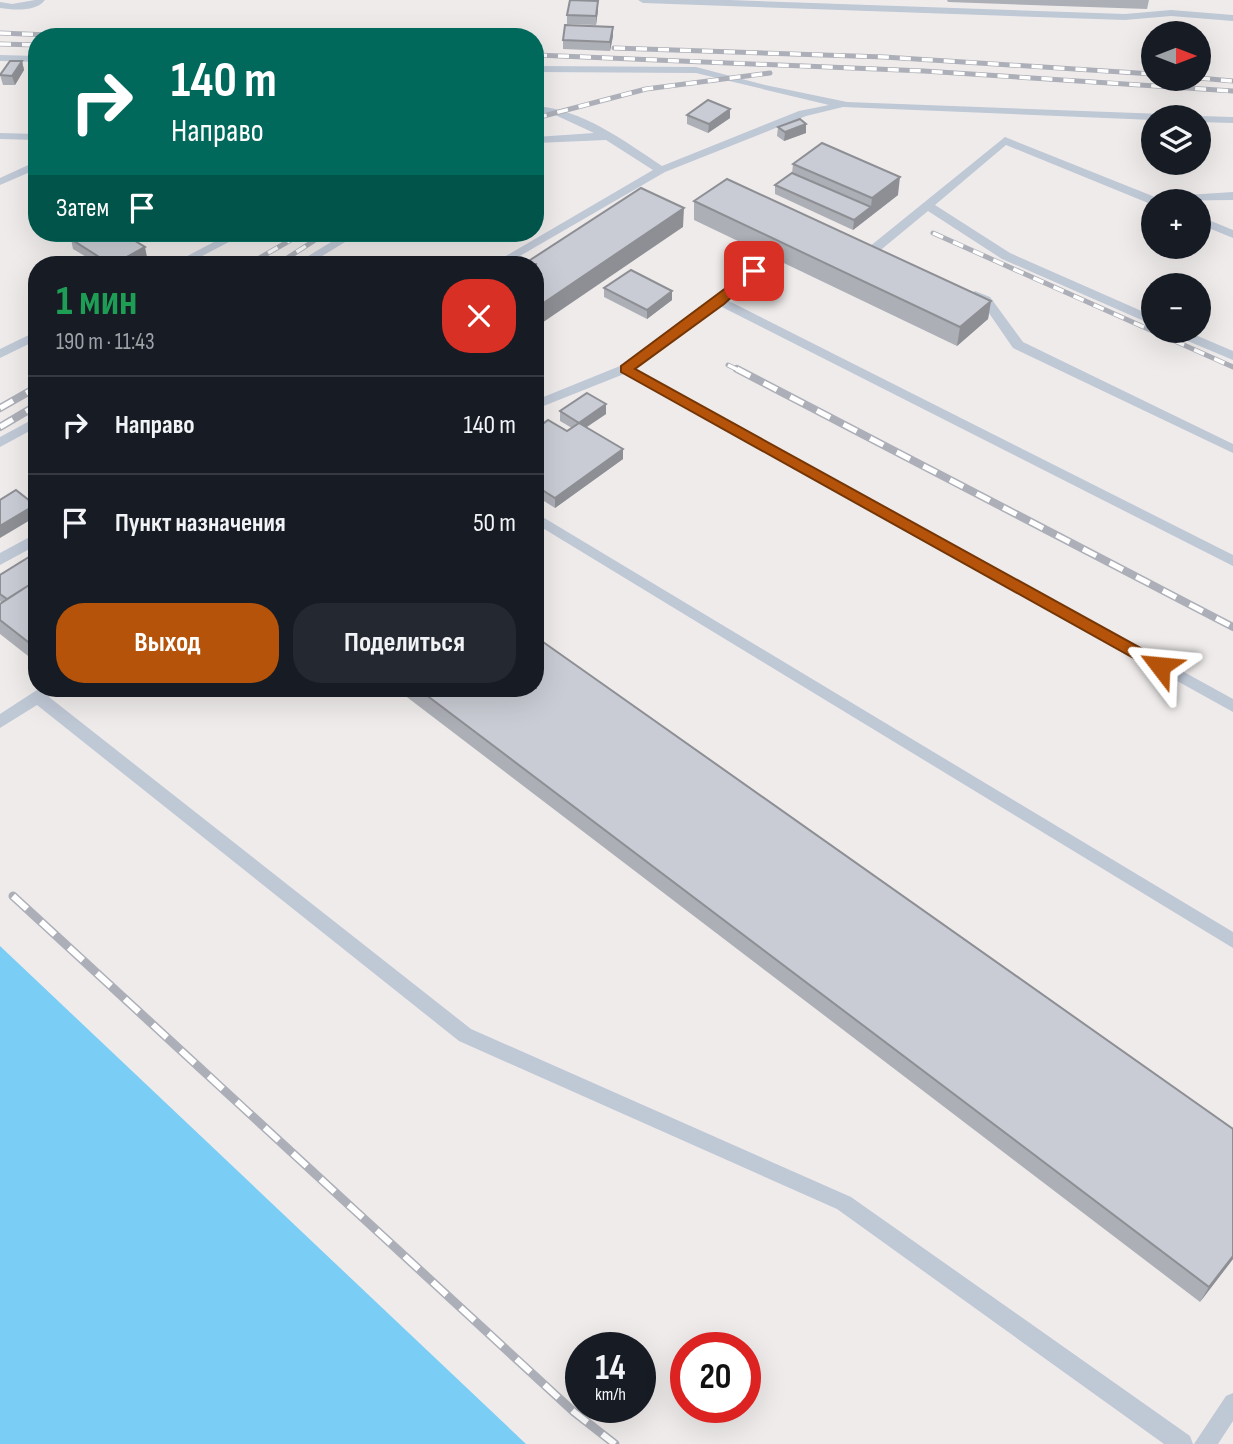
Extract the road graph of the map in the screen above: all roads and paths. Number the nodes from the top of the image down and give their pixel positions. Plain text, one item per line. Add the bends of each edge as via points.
1 (40, 0) edge
2 (643, 0) edge
3 (1181, 0) edge
4 (0, 5) edge
5 (1171, 13) junction
6 (1233, 18) edge
7 (0, 58) edge
8 (28, 59) edge
9 (544, 69) edge
10 (847, 105) junction
11 (544, 110) edge
12 (1141, 116) edge
13 (1211, 119) edge
14 (1233, 120) edge
15 (0, 136) edge
16 (608, 136) junction
17 (28, 137) edge
18 (544, 140) edge
19 (28, 168) edge
20 (661, 170) junction
21 (0, 182) edge
22 (1233, 195) edge
23 (1141, 196) edge
24 (1211, 197) edge
25 (927, 205) junction
26 (1211, 225) edge
27 (1233, 234) edge
28 (544, 237) edge
29 (222, 242) edge
30 (339, 242) edge
31 (536, 242) edge
32 (873, 250) edge
33 (194, 256) edge
34 (315, 256) edge
35 (512, 256) edge
36 (754, 271) dead end
37 (961, 289) edge
38 (719, 301) junction
39 (1141, 316) edge
40 (28, 340) edge
41 (1203, 343) edge
42 (0, 354) edge
43 (1233, 356) edge
44 (625, 369) junction
45 (544, 402) edge
46 (28, 426) edge
47 (0, 443) edge
48 (1233, 449) edge
49 (544, 523) edge
50 (28, 543) edge
51 (0, 560) edge
52 (1233, 561) edge
53 (38, 697) edge
54 (51, 697) edge
55 (1233, 706) edge
56 (0, 722) edge
57 (1233, 941) edge
58 (1233, 1403) edge
59 (1182, 1444) edge
60 (1205, 1444) edge

1 - 4 lane via 37,4
2 - 5 lane via 1125,17
3 - 5 lane
5 - 6 lane
7 - 8 lane
9 - 10 lane via 696,70
10 - 12 lane
10 - 20 lane via 803,113
11 - 16 lane
13 - 14 lane
15 - 17 lane
16 - 18 lane
16 - 20 lane
19 - 21 lane
20 - 28 lane
22 - 24 lane
23 - 25 lane via 1005,140
25 - 32 lane
25 - 39 lane via 1006,256
26 - 27 lane
29 - 33 lane
30 - 34 lane
31 - 35 lane
36 - 38 lane
37 - 48 lane via 986,300 1018,345
38 - 44 lane
38 - 52 lane
40 - 42 lane
41 - 43 lane
44 - 45 lane
44 - 55 lane
46 - 47 lane
49 - 57 lane
50 - 51 lane
53 - 56 lane
54 - 59 lane via 464,1035 844,1203
58 - 60 lane

